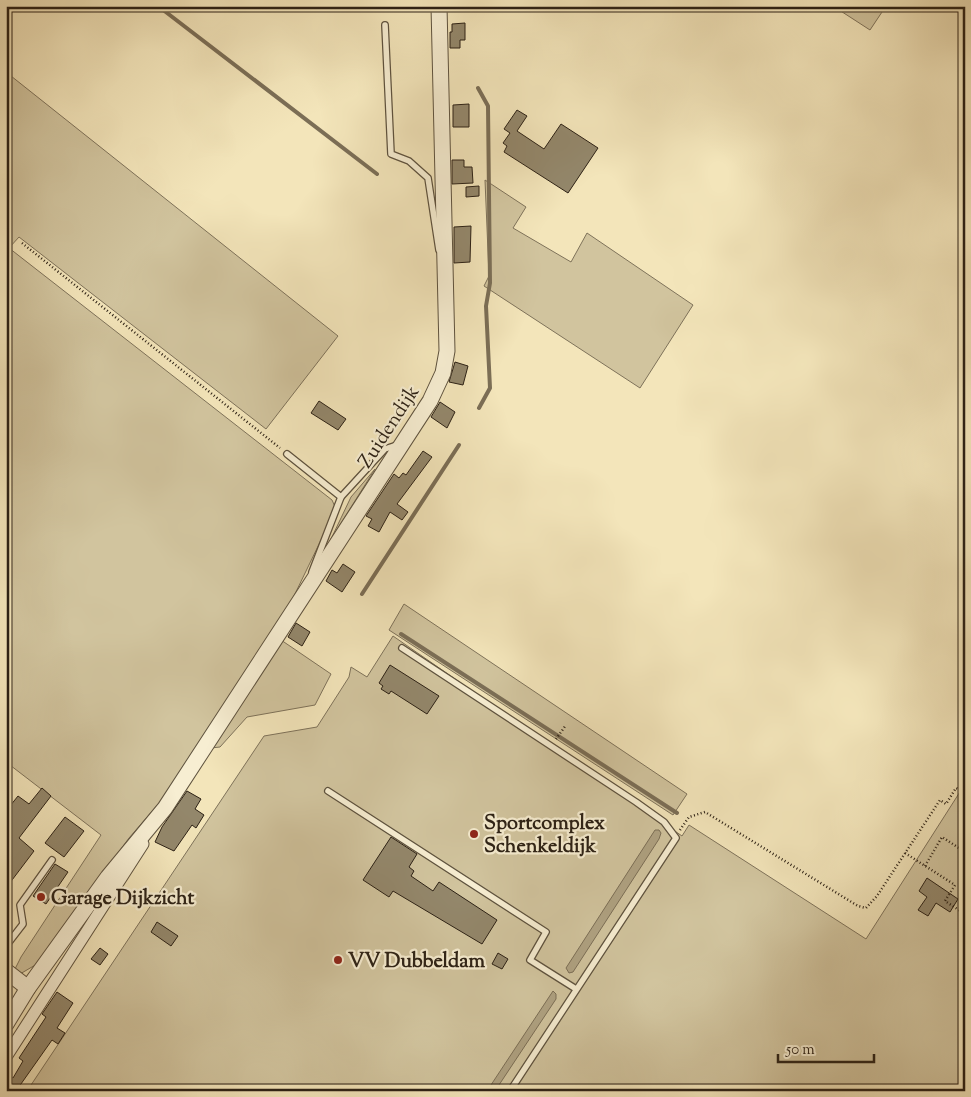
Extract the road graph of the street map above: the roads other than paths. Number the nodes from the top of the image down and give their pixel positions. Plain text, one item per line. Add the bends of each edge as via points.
1 (439, 6) edge
2 (385, 25) dead end
3 (446, 269) junction
4 (402, 443) junction
5 (287, 454) road end
6 (341, 497) junction
7 (304, 592) junction
8 (402, 648) dead end
9 (328, 791) dead end
10 (166, 808) junction
11 (52, 860) dead end
12 (6, 946) edge
13 (6, 971) edge
14 (28, 988) junction
15 (576, 989) junction
16 (6, 1024) edge
17 (6, 1057) edge
18 (510, 1091) edge

1 - 3 street, Zuidendijk
2 - 3 lane via 391,154 409,161 428,178 437,244
3 - 4 street, Zuidendijk via 447,351 443,373 430,401
4 - 6 lane via 385,450
4 - 7 street, Zuidendijk
5 - 6 lane
6 - 7 lane
7 - 10 street, Zuidendijk
8 - 15 lane via 636,802 664,822 676,838
9 - 15 lane via 546,932 530,960
10 - 14 street, Zuidendijk via 108,877
10 - 17 street, Zuidendijk
11 - 12 lane via 20,905 23,924
13 - 14 street
14 - 16 street, Zuidendijk
15 - 18 lane

